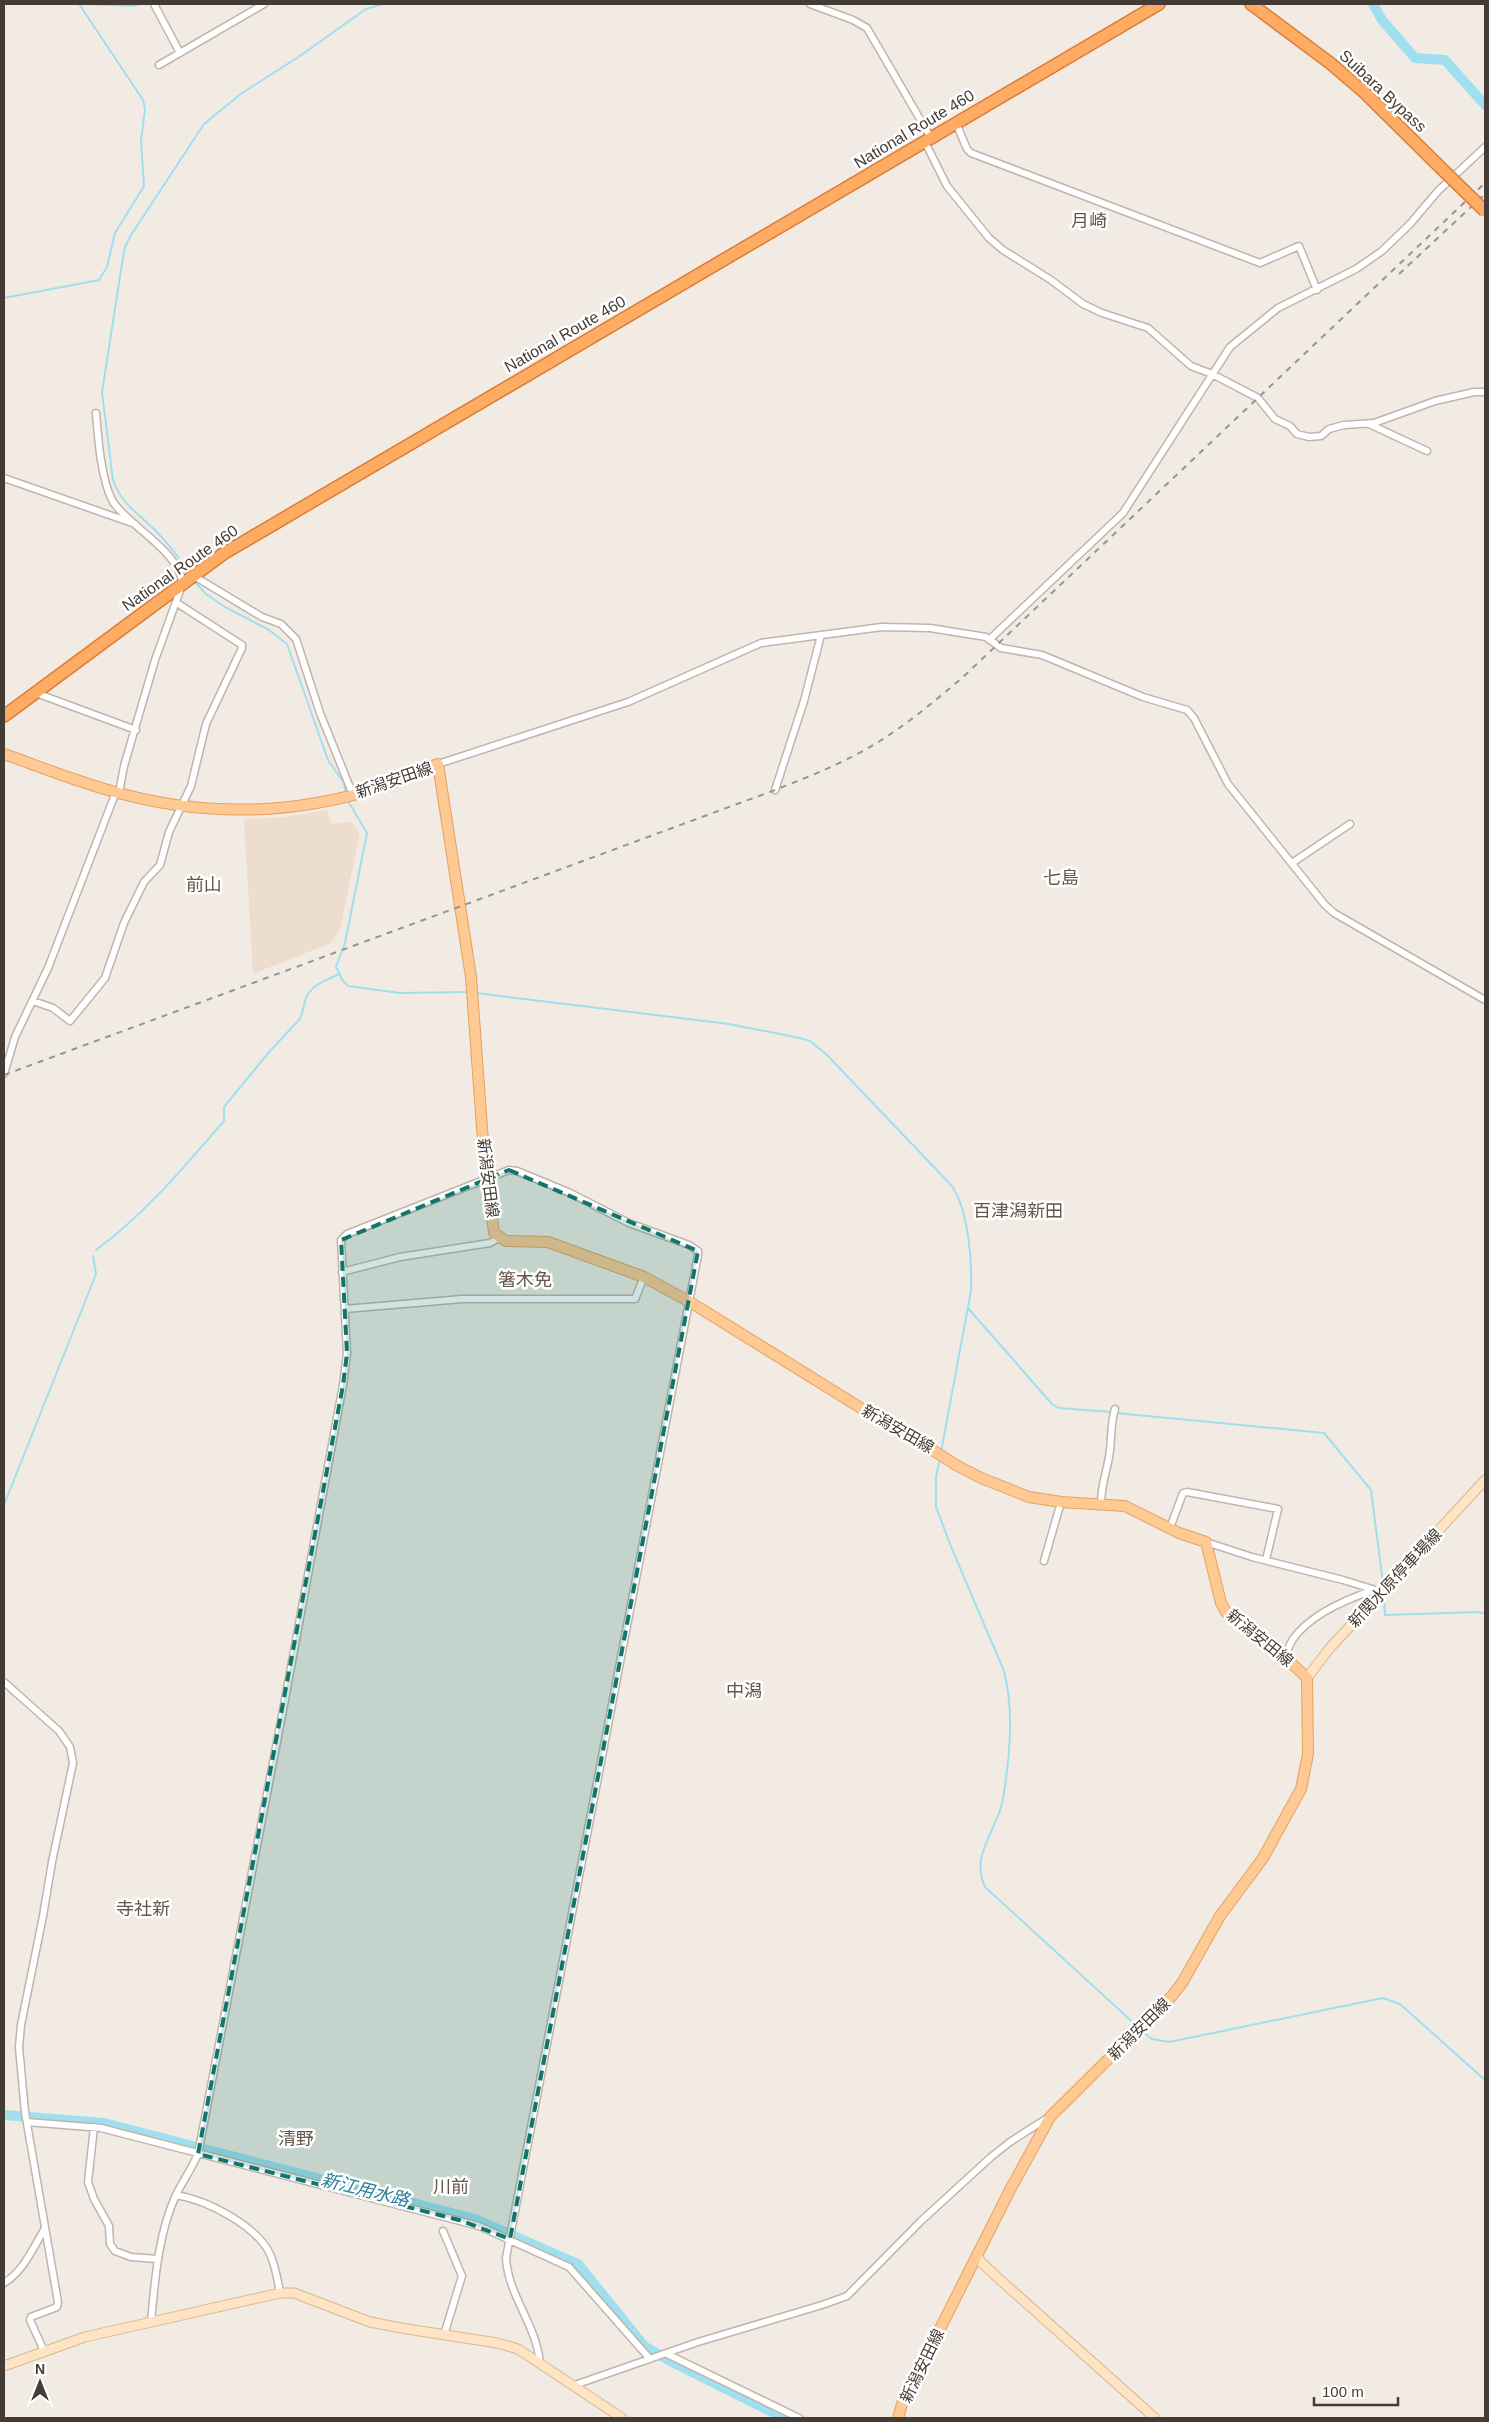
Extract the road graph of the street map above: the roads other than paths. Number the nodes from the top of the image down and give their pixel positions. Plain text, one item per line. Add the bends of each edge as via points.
1 (154, 4) edge
2 (264, 4) edge
3 (810, 4) edge
4 (1159, 4) edge
5 (1252, 4) edge
6 (180, 53) junction
7 (159, 65) dead end
8 (956, 123) junction
9 (928, 140) junction
10 (1484, 148) edge
11 (1485, 211) edge
12 (1317, 290) junction
13 (1212, 374) junction
14 (1485, 392) edge
15 (96, 413) dead end
16 (1370, 424) junction
17 (1428, 451) dead end
18 (4, 478) edge
19 (138, 525) junction
20 (188, 581) junction
21 (176, 602) junction
22 (821, 635) junction
23 (990, 639) junction
24 (36, 693) junction
25 (4, 716) edge
26 (136, 730) junction
27 (4, 754) edge
28 (438, 764) junction
29 (775, 790) dead end
30 (119, 793) junction
31 (353, 795) junction
32 (182, 805) junction
33 (1350, 824) dead end
34 (1292, 863) junction
35 (1485, 1000) edge
36 (34, 1001) junction
37 (4, 1074) edge
38 (487, 1178) junction
39 (499, 1238) junction
40 (342, 1272) junction
41 (644, 1277) junction
42 (690, 1302) junction
43 (345, 1309) junction
44 (1114, 1412) dead end
45 (1485, 1480) edge
46 (1061, 1502) junction
47 (1101, 1504) junction
48 (1170, 1528) junction
49 (1206, 1542) junction
50 (1266, 1560) junction
51 (1044, 1561) dead end
52 (1378, 1591) junction
53 (1285, 1657) junction
54 (1307, 1678) junction
55 (4, 1682) edge
56 (1050, 2116) junction
57 (27, 2121) junction
58 (94, 2128) junction
59 (199, 2150) junction
60 (176, 2195) junction
61 (44, 2230) junction
62 (443, 2231) dead end
63 (510, 2238) junction
64 (977, 2254) junction
65 (158, 2259) junction
66 (4, 2283) edge
67 (280, 2293) junction
68 (151, 2322) junction
69 (444, 2335) junction
70 (44, 2351) junction
71 (665, 2354) junction
72 (652, 2358) junction
73 (540, 2364) junction
74 (4, 2366) edge
75 (572, 2386) junction
76 (622, 2418) edge
77 (799, 2418) edge
78 (898, 2418) edge
79 (1155, 2418) edge

1 - 6 street
2 - 6 street
3 - 9 street via 854,17 867,28
4 - 8 highway, National Route 460
5 - 11 highway, Suibara Bypass, bridge via 1364,92
6 - 7 street
8 - 9 highway, National Route 460
8 - 12 street via 971,153 1260,262 1299,246
9 - 13 street via 947,186 989,238 1003,250 1083,304 1148,328 1191,366
9 - 20 highway, National Route 460 via 223,554
10 - 12 street via 1438,191 1394,241
12 - 13 street via 1278,308 1240,337
13 - 16 street via 1258,398 1275,419 1290,426 1297,434 1320,436 1344,425
13 - 23 street via 1123,513
14 - 16 street via 1435,402
15 - 19 street via 107,487 113,502
16 - 17 street
18 - 19 street
19 - 20 street
20 - 21 street
20 - 24 highway, National Route 460
20 - 31 street via 281,624 296,639 320,713
21 - 26 street via 155,660
21 - 32 street via 242,645 206,724 191,786
22 - 23 street via 882,627 913,627
22 - 28 street via 761,644 628,702
22 - 29 street
23 - 34 street via 1001,648 1042,655 1143,697 1187,710 1228,784
24 - 25 highway, National Route 460
24 - 26 street
26 - 30 street
27 - 30 main road, 新潟安田線
28 - 31 main road, 新潟安田線
28 - 38 main road, 新潟安田線 via 473,987
30 - 32 main road, 新潟安田線
30 - 36 street via 114,797
31 - 32 main road, 新潟安田線 via 254,811
32 - 36 street via 160,865 140,890 100,985 70,1022 53,1008
33 - 34 street
34 - 35 street via 1334,913
36 - 37 street via 15,1037
38 - 39 main road, 新潟安田線 via 494,1233
38 - 40 street via 348,1234 340,1240
38 - 42 street via 509,1170 517,1171 629,1223 694,1248 698,1255
39 - 40 street via 490,1243 400,1257
39 - 41 main road, 新潟安田線 via 548,1242
40 - 43 street
41 - 42 main road, 新潟安田線
41 - 43 street via 635,1299 462,1299
42 - 46 main road, 新潟安田線 via 956,1465 1023,1495
42 - 63 street
43 - 59 street via 347,1353 343,1385
44 - 47 street
45 - 52 street, 新関水原停車場線
46 - 47 main road, 新潟安田線
46 - 51 street
47 - 48 main road, 新潟安田線 via 1125,1506
48 - 49 main road, 新潟安田線
48 - 50 street via 1183,1493 1187,1492 1278,1509
49 - 50 street
49 - 53 main road, 新潟安田線 via 1226,1612
50 - 52 street
52 - 53 street via 1354,1597 1309,1624 1293,1639
52 - 54 street, 新関水原停車場線
53 - 54 main road, 新潟安田線
54 - 56 main road, 新潟安田線 via 1308,1754 1301,1789 1263,1858 1220,1916 1182,1983 1140,2031
55 - 57 street via 59,1731 70,1747 73,1763 21,2025 20,2069
56 - 64 main road, 新潟安田線
56 - 71 street via 991,2157 921,2221 847,2296
57 - 58 street
57 - 61 street
58 - 59 street
58 - 65 street via 88,2182 108,2226 110,2244 115,2251 131,2257
59 - 60 street
59 - 63 street via 480,2226
60 - 65 street
60 - 67 street via 225,2213 255,2234 270,2255
61 - 66 street via 22,2266
61 - 70 street via 58,2302 57,2307 35,2314 30,2320
62 - 69 street via 462,2276
63 - 72 street via 569,2267
63 - 73 street via 507,2273 539,2348
64 - 78 main road, 新潟安田線
64 - 79 street via 997,2277
65 - 68 street
67 - 68 street
67 - 69 street via 294,2293 370,2322
68 - 70 street via 85,2337
69 - 73 street via 507,2345
70 - 74 street
71 - 72 street
71 - 77 street
72 - 75 street
73 - 75 street
75 - 76 street

